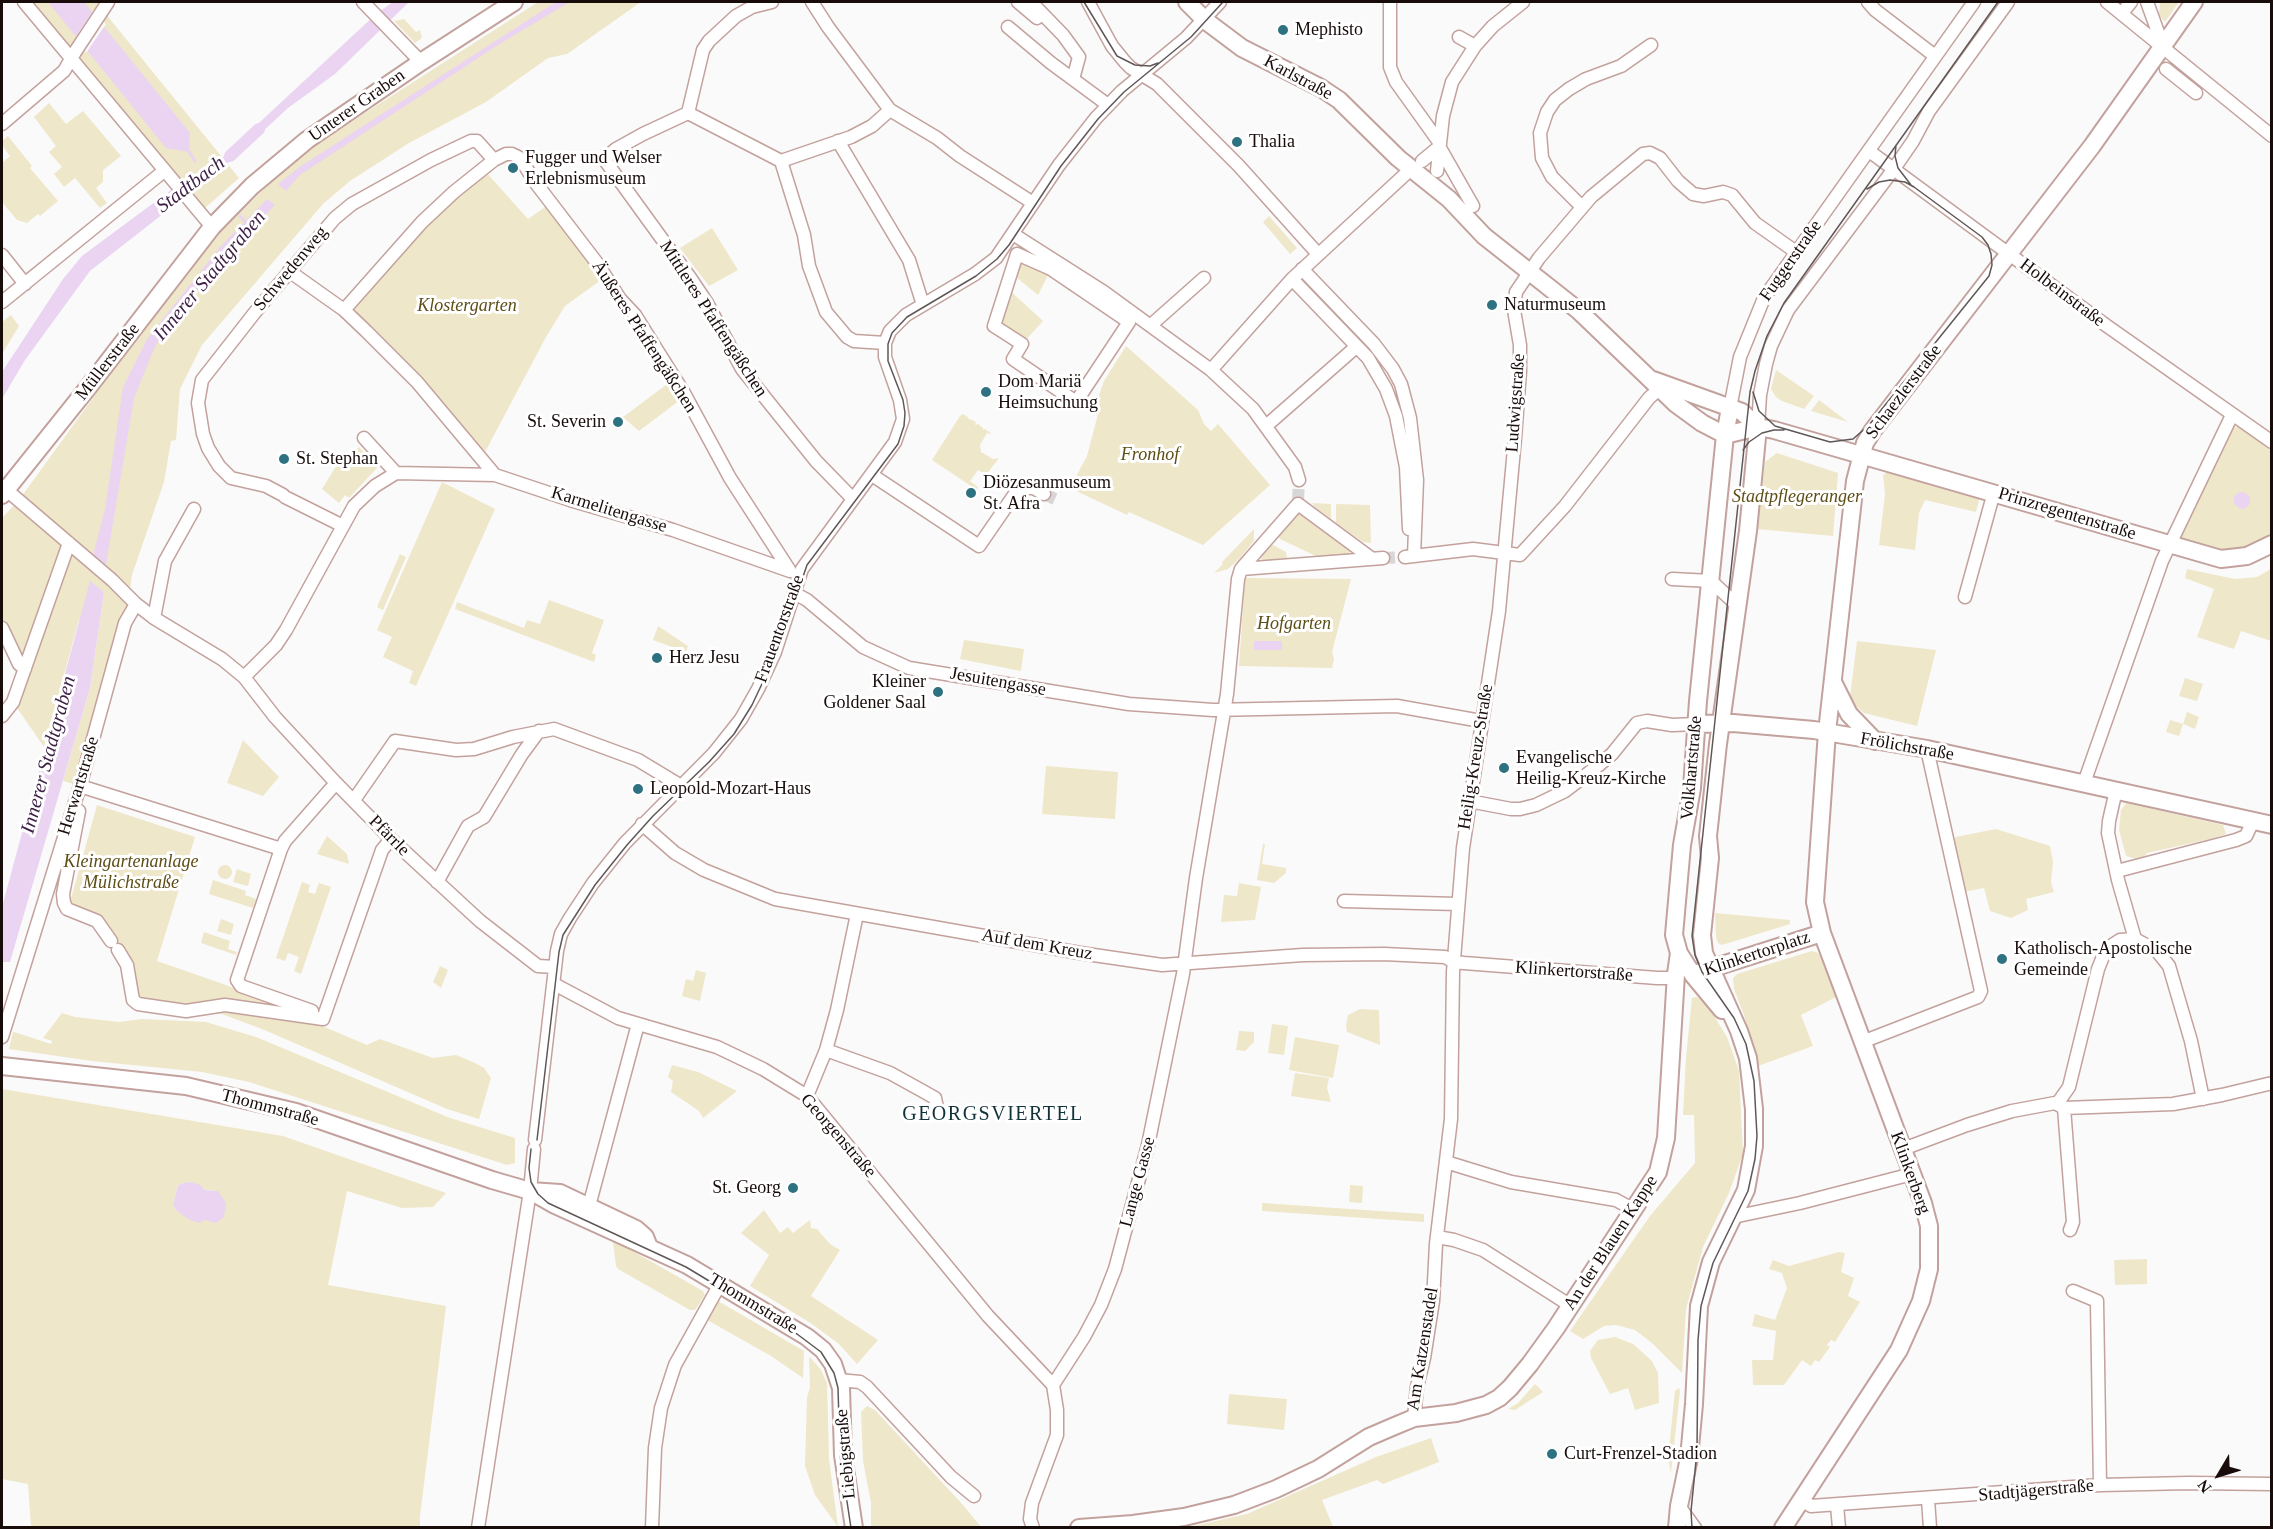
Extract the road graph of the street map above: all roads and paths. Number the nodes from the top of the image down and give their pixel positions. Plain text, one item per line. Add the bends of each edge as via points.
1 (24, 2) edge
2 (363, 2) edge
3 (514, 2) edge
4 (772, 2) edge
5 (812, 2) edge
6 (1018, 2) edge
7 (1031, 2) edge
8 (1088, 2) edge
9 (1187, 2) edge
10 (1220, 2) edge
11 (1390, 2) edge
12 (1523, 2) edge
13 (1868, 2) edge
14 (1974, 2) edge
15 (2008, 2) edge
16 (2107, 2) edge
17 (2131, 2) edge
18 (2194, 2) edge
19 (2149, 3) edge
20 (105, 7) edge
21 (2122, 13) junction
22 (1204, 19) junction
23 (1008, 27) dead end
24 (1459, 37) dead end
25 (1650, 45) dead end
26 (1474, 46) junction
27 (2163, 47) junction
28 (1072, 48) junction
29 (73, 54) junction
30 (1935, 56) junction
31 (421, 62) junction
32 (2166, 69) dead end
33 (1142, 74) junction
34 (1072, 80) junction
35 (2196, 93) dead end
36 (1108, 105) junction
37 (890, 110) junction
38 (688, 113) junction
39 (2, 124) edge
40 (2271, 136) edge
41 (838, 141) junction
42 (1439, 144) junction
43 (1869, 151) junction
44 (494, 160) junction
45 (780, 161) junction
46 (1416, 165) junction
47 (1893, 170) junction
48 (164, 171) junction
49 (1437, 171) dead end
50 (1034, 203) junction
51 (1473, 206) dead end
52 (1582, 207) junction
53 (212, 227) junction
54 (1013, 234) junction
55 (1796, 252) junction
56 (1318, 254) junction
57 (2010, 254) junction
58 (2, 255) edge
59 (1302, 269) junction
60 (289, 271) junction
61 (1529, 272) junction
62 (1204, 278) dead end
63 (1292, 279) junction
64 (25, 284) junction
65 (2, 302) edge
66 (923, 305) junction
67 (344, 310) junction
68 (1139, 317) junction
69 (1151, 325) junction
70 (1126, 339) dead end
71 (885, 343) junction
72 (1356, 347) junction
73 (1211, 370) junction
74 (1654, 384) junction
75 (1076, 402) joint
76 (1730, 412) junction
77 (2232, 415) junction
78 (1266, 426) junction
79 (1758, 427) junction
80 (1725, 435) junction
81 (364, 438) dead end
82 (2271, 442) edge
83 (1862, 454) junction
84 (396, 473) junction
85 (495, 475) junction
86 (872, 475) junction
87 (1299, 480) tunnel mouth
88 (3, 490) edge
89 (1039, 491) tunnel mouth
90 (1994, 492) junction
91 (853, 499) junction
92 (194, 509) dead end
93 (343, 526) junction
94 (69, 543) junction
95 (2170, 544) junction
96 (2271, 544) edge
97 (1505, 552) junction
98 (1409, 557) junction
99 (1241, 569) junction
100 (795, 573) junction
101 (1672, 579) dead end
102 (1711, 581) junction
103 (794, 593) junction
104 (1965, 597) dead end
105 (136, 604) junction
106 (1738, 606) junction
107 (154, 618) junction
108 (2, 628) edge
109 (25, 669) junction
110 (244, 677) junction
111 (1833, 681) junction
112 (1224, 710) junction
113 (2, 716) edge
114 (1481, 721) junction
115 (1720, 722) junction
116 (1697, 724) junction
117 (539, 731) junction
118 (1827, 732) junction
119 (1875, 741) junction
120 (1927, 749) junction
121 (336, 783) junction
122 (2084, 783) junction
123 (681, 786) junction
124 (80, 787) junction
125 (2116, 790) junction
126 (354, 800) junction
127 (1469, 801) junction
128 (2253, 821) junction
129 (642, 824) junction
130 (2271, 825) edge
131 (391, 839) junction
132 (280, 849) junction
133 (2117, 871) junction
134 (437, 882) junction
135 (1344, 900) dead end
136 (1457, 904) junction
137 (857, 914) junction
138 (1822, 933) junction
139 (2134, 939) junction
140 (1679, 953) junction
141 (1454, 962) junction
142 (1184, 964) junction
143 (555, 967) junction
144 (1710, 969) junction
145 (1693, 975) junction
146 (1676, 978) junction
147 (554, 984) junction
148 (324, 1017) junction
149 (1735, 1023) junction
150 (638, 1024) junction
151 (2, 1037) edge
152 (1862, 1041) junction
153 (826, 1050) junction
154 (2, 1066) edge
155 (2271, 1083) edge
156 (807, 1096) junction
157 (2203, 1099) junction
158 (2060, 1106) junction
159 (938, 1112) dead end
160 (1903, 1149) junction
161 (1446, 1162) junction
162 (1912, 1174) junction
163 (530, 1191) junction
164 (589, 1206) junction
165 (1635, 1210) junction
166 (1733, 1218) junction
167 (2070, 1230) dead end
168 (1437, 1237) junction
169 (650, 1247) junction
170 (720, 1284) junction
171 (2073, 1291) dead end
172 (1571, 1306) junction
173 (839, 1380) junction
174 (1053, 1385) junction
175 (1414, 1418) junction
176 (2271, 1484) edge
177 (2100, 1485) junction
178 (974, 1496) dead end
179 (1928, 1499) junction
180 (1802, 1500) junction
181 (1837, 1505) junction
182 (1679, 1506) junction
183 (857, 1524) edge
184 (478, 1527) edge
185 (652, 1527) edge
186 (1033, 1527) edge
187 (1079, 1527) edge
188 (1677, 1527) edge
189 (1695, 1527) edge
190 (1783, 1527) edge
191 (1839, 1527) edge
192 (1930, 1527) edge

1 - 29 street
2 - 31 street
3 - 31 street, Unterer Graben
4 - 38 street via 736,16 709,41 703,50
5 - 37 street
6 - 28 street
7 - 28 street
8 - 33 street via 1112,46 1131,68
9 - 22 street, Karlstraße
10 - 22 street
11 - 42 street via 1387,68
12 - 26 street
13 - 30 street
14 - 30 street, Fuggerstraße
15 - 47 street, Fuggerstraße via 1929,111
16 - 21 street
17 - 21 street
18 - 27 street, Schaezlerstraße
19 - 27 street
20 - 29 street
21 - 27 street
22 - 33 street
22 - 46 street, Karlstraße via 1250,52 1339,100
23 - 34 street
24 - 26 street
25 - 52 street via 1621,66 1569,89 1555,100 1544,119 1539,142 1545,166
26 - 42 street via 1452,82 1450,107
27 - 40 street
27 - 57 street, Schaezlerstraße
28 - 34 street via 1079,57
29 - 39 street via 59,77
29 - 48 street
30 - 43 street, Fuggerstraße
31 - 53 street, Unterer Graben via 307,140 252,186
32 - 35 street
33 - 36 street
33 - 56 street via 1157,84 1239,166
34 - 36 street
36 - 50 street via 1072,147
37 - 41 street via 872,126
37 - 50 street
38 - 45 street
38 - 91 street, Mittleres Pfaffengäßchen via 643,134 604,159 691,279 747,376 816,461
41 - 45 street
41 - 66 street via 909,260
42 - 46 street
42 - 49 street
42 - 51 street
43 - 47 street
43 - 55 street, Fuggerstraße
44 - 60 street, Schwedenweg via 477,141 431,160 352,204
44 - 67 street via 422,222
44 - 100 street, Äußeres Pfaffengäßchen via 506,154 520,158 635,315 777,555
45 - 71 street via 826,312 854,341
46 - 56 street
46 - 61 street via 1484,236
47 - 57 street, Holbeinstraße
47 - 79 street, Fuggerstraße via 1788,310 1766,364
48 - 53 street
48 - 64 street
50 - 54 street
52 - 55 street, Ludwigstraße via 1643,154 1654,154 1684,188 1704,196 1723,192 1732,195 1755,222
52 - 61 street, Ludwigstraße
53 - 88 street, Müllerstraße
54 - 66 street via 996,258
54 - 68 street
55 - 76 street, Fuggerstraße via 1764,298 1745,340
56 - 59 street
57 - 77 street, Holbeinstraße
57 - 83 street, Schaezlerstraße via 1873,430
58 - 64 street
59 - 63 street
59 - 98 street via 1374,344 1401,384 1410,418 1417,480
60 - 67 street
60 - 93 street, Schwedenweg via 202,380 198,403 203,434 214,458 231,478 266,486
61 - 74 street via 1579,310
61 - 97 street, Ludwigstraße via 1516,292 1520,371
62 - 69 street
63 - 72 street
63 - 73 street
64 - 65 street
66 - 71 street via 897,323
67 - 85 street via 417,382
68 - 69 street
68 - 70 street
69 - 73 street
71 - 86 street, Frauentorstraße via 886,362 903,419 895,442
72 - 78 street
72 - 98 street via 1376,370 1396,416 1406,467
73 - 78 street via 1244,399
74 - 76 street
74 - 80 street via 1702,423
74 - 97 street via 1649,398 1565,506 1520,555
75 - 75 street via 1013,359 1022,344 994,326 1017,254 1051,269 1129,322
76 - 79 street via 1742,412
76 - 80 street, Volkhartstraße
77 - 82 street, Holbeinstraße
77 - 95 street
78 - 87 street via 1295,467
79 - 80 street
79 - 83 street, Prinzregentenstraße
79 - 106 street, Volkhartstraße
80 - 102 street, Volkhartstraße
81 - 84 street
83 - 90 street, Prinzregentenstraße
83 - 111 street, Schaezlerstraße via 1855,481
84 - 85 street, Karmelitengasse
84 - 93 street via 354,506
85 - 100 street, Karmelitengasse
86 - 89 street via 979,546 1019,488
86 - 91 street, Frauentorstraße
88 - 94 street, Pfärrle
90 - 95 street, Prinzregentenstraße
90 - 104 street
91 - 100 street, Frauentorstraße
92 - 107 street via 165,561
93 - 110 street via 286,630
94 - 105 street, Pfärrle
94 - 109 street
95 - 96 street, Prinzregentenstraße via 2229,559 2256,553
95 - 122 street
97 - 98 street via 1473,549
97 - 114 street, Heilig-Kreuz-Straße
99 - 99 street via 1377,558 1298,503
99 - 112 street, Lange Gasse
100 - 103 street, Frauentorstraße
101 - 102 street
102 - 106 street
102 - 116 street, Volkhartstraße
103 - 112 street, Jesuitengasse via 863,647 909,668 1130,704
103 - 123 street, Frauentorstraße via 775,652 749,706 726,740
105 - 107 street, Pfärrle
105 - 124 street, Herwartstraße via 125,623
106 - 115 street, Volkhartstraße
107 - 110 street, Pfärrle via 222,658
108 - 109 street
109 - 113 street via 13,702
110 - 121 street, Pfärrle
111 - 118 street, Schaezlerstraße
111 - 119 street via 1849,714
112 - 114 street, Jesuitengasse via 1397,706
112 - 142 street, Lange Gasse
114 - 127 street, Heilig-Kreuz-Straße
115 - 116 street, Frölichstraße
115 - 118 street, Frölichstraße
115 - 144 street, Volkhartstraße via 1702,935
116 - 127 street via 1637,723 1599,765 1565,791 1536,805 1511,809
116 - 140 street, Volkhartstraße via 1675,918
117 - 123 street via 554,729 639,760
117 - 126 street via 474,749 395,741
117 - 134 street via 484,817 468,826
118 - 119 street, Frölichstraße
118 - 138 street, Schaezlerstraße via 1815,883
119 - 120 street, Frölichstraße
120 - 122 street, Frölichstraße
120 - 152 street via 1981,991 1978,997
121 - 126 street, Pfärrle
121 - 132 street
122 - 125 street, Frölichstraße
123 - 129 street, Frauentorstraße
124 - 132 street
124 - 148 street via 64,903 67,909 97,921 115,945 127,965 133,1000 186,1011 225,1005
124 - 151 street, Herwartstraße
125 - 128 street, Frölichstraße
125 - 133 street via 2108,833
126 - 131 street, Pfärrle
127 - 136 street, Heilig-Kreuz-Straße
128 - 130 street, Frölichstraße
128 - 133 street via 2246,836 2236,840
129 - 137 street, Auf dem Kreuz via 694,865 749,890 775,899
129 - 143 street, Frauentorstraße via 570,918 559,941
131 - 134 street, Pfärrle
131 - 148 street via 382,850
132 - 148 street via 237,980 241,986
133 - 139 street
134 - 143 street, Pfärrle via 538,966
135 - 136 street
136 - 141 street, Heilig-Kreuz-Straße
137 - 142 street, Auf dem Kreuz via 1080,953 1162,965
137 - 153 street
138 - 144 street, Klinkertorplatz
138 - 152 street, Klinkerberg
139 - 157 street via 2157,951 2169,966
139 - 158 street via 2121,940 2106,949 2069,1087
140 - 145 street, Volkhartstraße
140 - 146 street, Volkhartstraße
141 - 142 street, Auf dem Kreuz via 1445,957 1384,954 1303,955
141 - 146 street, Klinkertorstraße
141 - 161 street, Am Katzenstadel via 1452,1100
142 - 174 street, Lange Gasse via 1148,1145 1115,1269 1099,1311
143 - 147 street, Frauentorstraße
144 - 145 street, Klinkertorplatz
144 - 149 street, Volkhartstraße
145 - 146 street, Klinkertorstraße
145 - 149 street, Volkhartstraße
146 - 165 street, An der Blauen Kappe via 1664,1148 1658,1172
147 - 150 street, Georgenstraße via 618,1018
147 - 163 street, Frauentorstraße
149 - 166 street, Volkhartstraße via 1749,1065 1755,1136 1750,1175
150 - 156 street, Georgenstraße via 717,1047
150 - 164 street
152 - 160 street, Klinkerberg
153 - 156 street
153 - 159 street via 890,1073 919,1089 935,1098
154 - 163 street, Thommstraße via 208,1091 296,1112
155 - 157 street
156 - 174 street, Georgenstraße via 988,1316
157 - 158 street via 2147,1106
158 - 160 street via 2055,1103 2012,1111
158 - 167 street via 2073,1222
160 - 162 street, Klinkerberg
161 - 165 street via 1511,1182 1616,1200
161 - 168 street, Am Katzenstadel
162 - 166 street
162 - 180 street, Klinkerberg via 1929,1226 1929,1269 1921,1301 1892,1362
163 - 164 street, Thommstraße via 560,1193
163 - 169 street, Thommstraße
163 - 184 street, Frauentorstraße
164 - 169 street, Thommstraße via 642,1233
165 - 172 street, An der Blauen Kappe
166 - 182 street, Volkhartstraße via 1711,1262 1699,1306 1689,1458
168 - 172 street via 1483,1250
168 - 175 street, Am Katzenstadel via 1432,1301
169 - 170 street, Thommstraße
170 - 173 street, Thommstraße via 818,1345 833,1364
170 - 185 street via 675,1365 661,1408
171 - 177 street via 2097,1301
172 - 175 street, An der Blauen Kappe via 1530,1364 1499,1398 1471,1410
173 - 178 street via 860,1382 867,1387 951,1477
173 - 183 street, Liebigstraße via 844,1471
174 - 186 street via 1057,1435 1032,1503
175 - 187 street, Am Katzenstadel via 1369,1437 1318,1468 1234,1505 1184,1517
176 - 177 street, Stadtjägerstraße
177 - 179 street, Stadtjägerstraße
179 - 181 street, Stadtjägerstraße
179 - 192 street
180 - 181 street, Stadtjägerstraße via 1811,1506
180 - 190 street, Klinkerberg
181 - 191 street
182 - 188 street, Volkhartstraße
182 - 189 street

